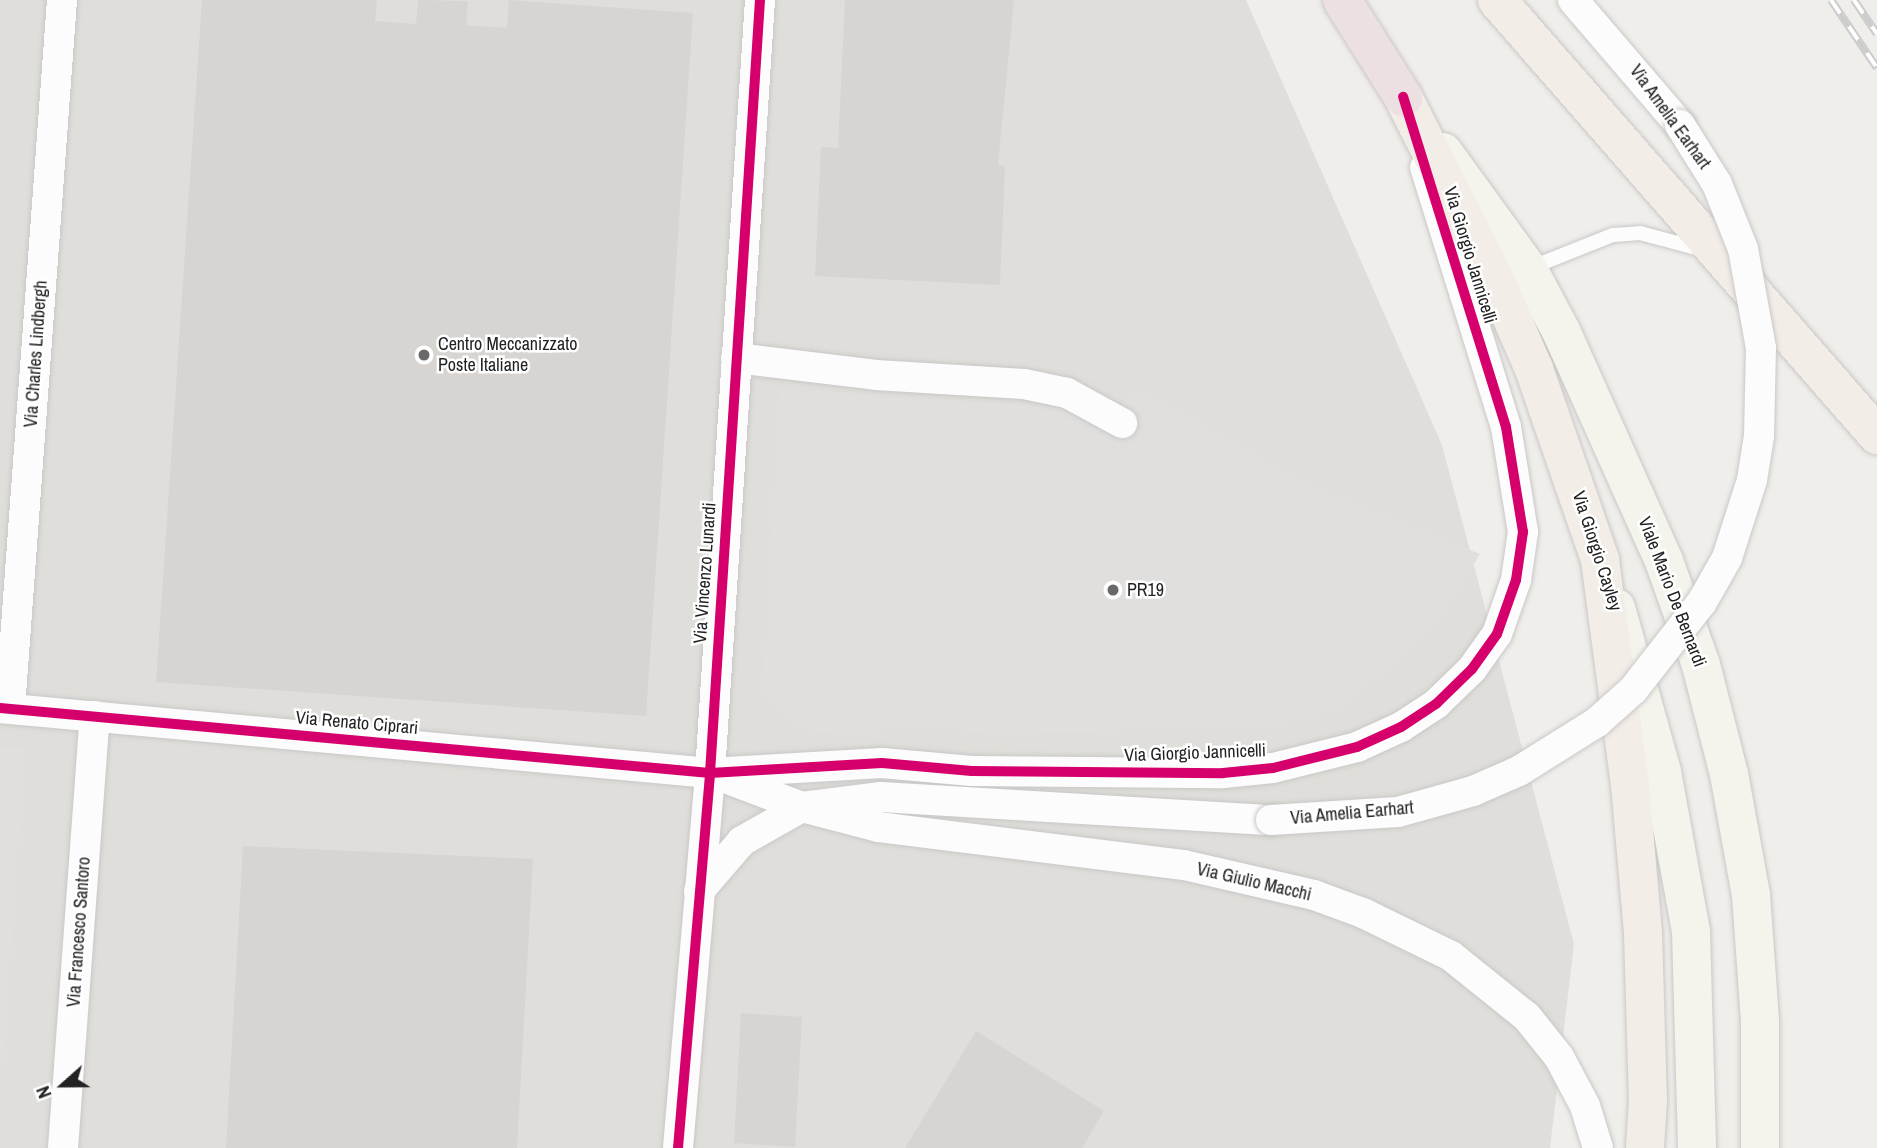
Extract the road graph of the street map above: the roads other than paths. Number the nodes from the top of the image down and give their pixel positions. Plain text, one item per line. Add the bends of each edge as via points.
1 (62, 0) edge
2 (760, 0) edge
3 (1342, 0) edge
4 (1497, 0) edge
5 (1573, 0) edge
6 (1403, 97) junction
7 (1730, 264) junction
8 (1528, 269) junction
9 (736, 358) junction
10 (1122, 423) dead end
11 (1877, 435) edge
12 (1600, 560) junction
13 (5, 708) edge
14 (95, 716) junction
15 (710, 773) junction
16 (802, 807) junction
17 (699, 891) junction
18 (63, 1148) edge
19 (678, 1148) edge
20 (1598, 1148) edge
21 (1644, 1148) edge
22 (1697, 1148) edge
23 (1760, 1148) edge

1 - 13 street, Via Charles Lindbergh
2 - 9 street, Via Vincenzo Lunardi
3 - 6 highway, Via Giorgio Cayley
4 - 7 main road
5 - 16 street, Via Amelia Earhart, bridge via 1680,125 1717,184 1743,249 1761,348 1759,436 1752,480 1727,558 1670,649 1633,690 1597,722 1520,771 1473,791 1398,812 1271,820 881,797
6 - 8 main road, Viale Mario De Bernardi
6 - 12 main road, Via Giorgio Cayley via 1483,254 1534,369
6 - 15 street, Via Giorgio Jannicelli via 1506,427 1519,484 1523,532 1516,580 1497,634 1472,669 1436,704 1401,727 1357,747 1273,768 1162,775 972,771 882,763
7 - 8 lane via 1695,246 1640,233 1585,244
7 - 11 main road
8 - 23 main road, Viale Mario De Bernardi via 1568,345 1664,561 1701,665 1729,774 1751,895 1760,1022
9 - 10 street via 876,375 1024,384 1067,393
9 - 15 street, Via Vincenzo Lunardi
12 - 21 main road via 1630,784 1643,933 1648,1100
12 - 22 main road, Via Giorgio Cayley via 1635,666 1681,866 1696,1018
13 - 14 street, Via Renato Ciprari
14 - 15 street, Via Renato Ciprari
14 - 18 street, Via Francesco Santoro
15 - 16 street, Via Giulio Macchi
15 - 17 street, Via Vincenzo Lunardi
16 - 17 street via 742,841
16 - 20 street, Via Giulio Macchi via 878,827 1184,865 1314,895 1363,913 1451,956 1527,1017 1564,1067 1585,1106
17 - 19 street, Via Vincenzo Lunardi

